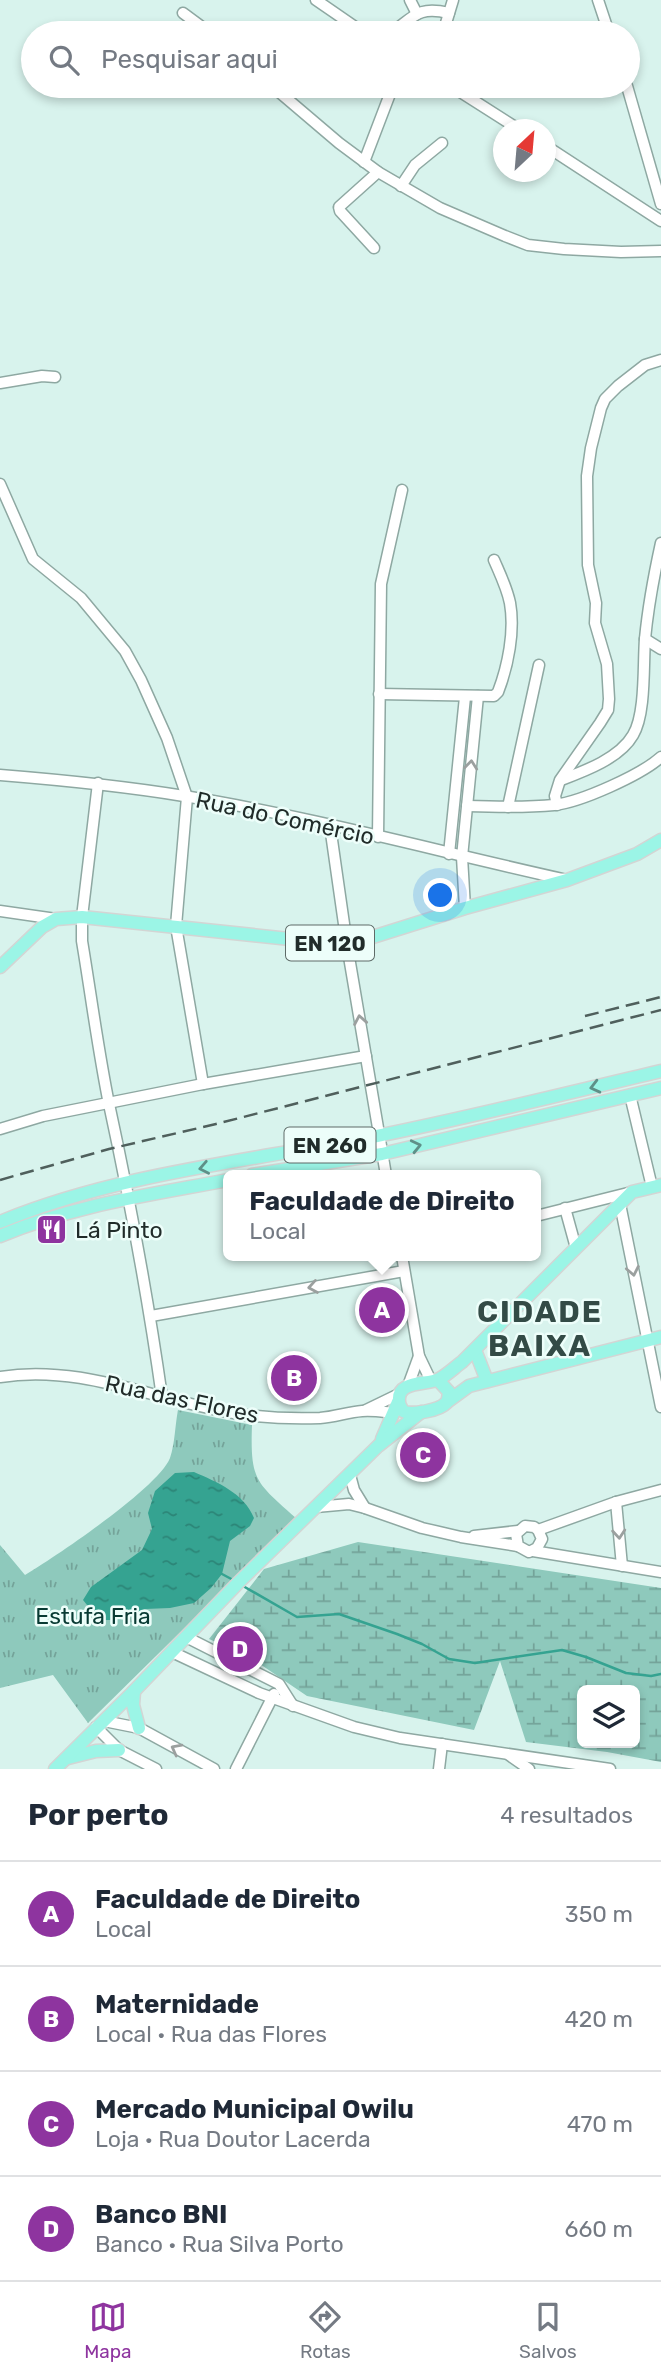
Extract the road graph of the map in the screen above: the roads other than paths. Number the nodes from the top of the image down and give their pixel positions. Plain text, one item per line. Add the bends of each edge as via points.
1 (316, 0) edge
2 (411, 0) edge
3 (453, 0) edge
4 (598, 0) edge
5 (183, 13) dead end
6 (449, 13) junction
7 (417, 14) junction
8 (194, 21) edge
9 (347, 21) edge
10 (407, 21) edge
11 (447, 21) edge
12 (604, 21) edge
13 (287, 98) edge
14 (388, 98) edge
15 (470, 98) edge
16 (631, 98) edge
17 (503, 119) edge
18 (442, 143) dead end
19 (556, 153) edge
20 (364, 162) junction
21 (656, 164) edge
22 (378, 172) junction
23 (401, 186) junction
24 (661, 204) edge
25 (661, 221) edge
26 (374, 248) dead end
27 (661, 251) edge
28 (661, 360) edge
29 (55, 377) dead end
30 (0, 383) edge
31 (0, 484) edge
32 (402, 490) dead end
33 (661, 543) edge
34 (494, 560) dead end
35 (645, 639) junction
36 (661, 649) edge
37 (539, 665) dead end
38 (379, 694) junction
39 (478, 696) junction
40 (465, 697) junction
41 (661, 757) edge
42 (0, 775) edge
43 (560, 780) junction
44 (97, 783) junction
45 (187, 797) junction
46 (557, 805) junction
47 (467, 806) junction
48 (508, 807) junction
49 (330, 826) junction
50 (378, 837) junction
51 (661, 840) edge
52 (661, 850) edge
53 (449, 854) junction
54 (637, 854) junction
55 (462, 857) junction
56 (567, 880) junction
57 (465, 908) junction
58 (0, 911) edge
59 (82, 917) junction
60 (56, 919) junction
61 (176, 926) junction
62 (347, 945) junction
63 (0, 967) edge
64 (366, 1055) junction
65 (661, 1071) edge
66 (203, 1084) junction
67 (661, 1088) edge
68 (630, 1096) junction
69 (109, 1102) junction
70 (497, 1109) junction
71 (482, 1112) junction
72 (501, 1126) junction
73 (0, 1129) edge
74 (486, 1130) junction
75 (378, 1136) junction
76 (382, 1154) junction
77 (256, 1158) junction
78 (256, 1170) edge
79 (286, 1170) edge
80 (385, 1170) edge
81 (223, 1181) edge
82 (126, 1183) junction
83 (656, 1186) edge
84 (632, 1192) junction
85 (129, 1199) junction
86 (620, 1205) junction
87 (565, 1209) junction
88 (541, 1215) edge
89 (0, 1222) edge
90 (0, 1236) edge
91 (576, 1248) junction
92 (403, 1261) edge
93 (404, 1271) junction
94 (150, 1316) junction
95 (661, 1337) edge
96 (647, 1341) junction
97 (475, 1350) junction
98 (419, 1356) junction
99 (0, 1377) edge
100 (435, 1380) junction
101 (487, 1381) junction
102 (162, 1397) junction
103 (400, 1399) junction
104 (446, 1402) junction
105 (661, 1406) edge
106 (364, 1411) junction
107 (415, 1413) junction
108 (378, 1446) junction
109 (350, 1475) junction
110 (661, 1490) edge
111 (616, 1502) junction
112 (316, 1507) junction
113 (365, 1508) junction
114 (518, 1531) junction
115 (540, 1535) junction
116 (461, 1537) junction
117 (518, 1546) junction
118 (533, 1551) junction
119 (564, 1557) junction
120 (622, 1566) junction
121 (661, 1572) edge
122 (186, 1637) junction
123 (172, 1652) junction
124 (279, 1684) junction
125 (134, 1691) junction
126 (272, 1698) junction
127 (293, 1706) junction
128 (100, 1724) junction
129 (139, 1728) junction
130 (442, 1744) junction
131 (119, 1750) junction
132 (507, 1753) junction
133 (60, 1764) edge
134 (156, 1769) edge
135 (214, 1769) edge
136 (236, 1769) edge
137 (439, 1769) edge
138 (529, 1769) edge
139 (605, 1769) edge

1 - 9 street
2 - 7 street
3 - 6 street
4 - 12 street
5 - 8 street
6 - 7 street via 432,9
6 - 11 street
7 - 10 street
13 - 20 street
14 - 20 street
15 - 17 street
16 - 21 street
18 - 23 street via 415,165
19 - 25 street
20 - 22 street
21 - 24 street
22 - 23 street
22 - 26 street via 339,207
23 - 27 street via 440,208 528,245 590,252
28 - 43 street via 645,365 605,398 591,448 588,565 607,664 608,710
29 - 30 street
31 - 45 street via 33,559 81,598 125,651 167,738
32 - 38 street via 381,584
33 - 35 street
34 - 39 street via 510,604 511,629 498,692
35 - 36 street
35 - 43 street via 634,735 618,751
37 - 48 street
38 - 40 street
38 - 50 street
39 - 40 street
47 -> 39 street
40 - 53 street
41 - 46 street via 609,788
42 - 44 street, Rua do Comércio
43 - 46 street
44 - 45 street, Rua do Comércio
44 - 59 street
45 - 49 street, Rua do Comércio
45 - 61 street
46 - 48 street
47 - 48 street
47 - 55 street
49 - 50 street, Rua do Comércio
49 - 62 street
50 - 53 street, Rua do Comércio
51 - 54 main road, EN 120
52 - 54 street
53 - 55 street, Rua do Comércio
54 - 56 main road, EN 120
55 - 56 street, Rua do Comércio
55 - 57 street
56 - 57 main road, EN 120
57 - 62 main road, EN 120
58 - 60 street
59 - 60 main road, EN 120
59 - 61 main road, EN 120
59 - 69 street
60 - 63 main road
61 - 62 main road, EN 120
61 - 66 street
64 -> 62 street
64 - 66 street
64 - 75 street
65 -> 70 main road, EN 260
66 - 69 street
67 - 68 main road, EN 260
68 - 72 main road, EN 260
68 - 83 street
69 - 73 street
69 - 82 street
70 - 71 main road, EN 260
70 - 72 main road
71 - 74 main road
71 - 75 main road, EN 260
72 - 74 main road, EN 260
76 -> 74 main road, EN 260
75 - 76 street
75 - 77 main road, EN 260
76 - 79 main road, EN 260
76 - 80 street
77 - 78 main road
77 -> 82 main road, EN 260
81 - 85 main road
82 - 85 street
82 - 89 main road, EN 260
83 - 84 main road
84 - 86 main road
84 - 87 street
85 - 90 main road via 71,1210
85 - 94 street
86 - 91 main road
86 -> 96 street
87 - 88 street
87 - 91 street
91 - 97 main road
92 - 93 street
93 -> 94 street
93 - 98 street
94 - 102 street
95 - 96 main road
96 - 101 main road
96 - 105 street
97 - 100 main road
97 - 101 main road
98 - 100 street
98 - 103 street
99 - 102 street, Rua das Flores via 62,1374
100 - 103 main road
100 - 104 main road via 449,1392
101 - 104 main road via 469,1386
102 - 106 street, Rua das Flores via 279,1419
103 - 106 street, Rua das Flores
103 - 106 street, Rua das Flores
103 - 107 main road via 404,1411
103 - 108 main road
104 - 107 main road
107 - 108 main road
108 - 109 main road
109 - 112 main road
109 - 113 street
110 - 111 street
111 - 115 street
111 -> 120 street
112 - 113 street via 340,1503
112 - 122 main road
113 - 116 street
114 - 115 street via 530,1526
114 - 116 street
114 - 117 street
115 - 118 street via 540,1544
115 - 119 street
116 - 117 street
117 - 118 street
118 - 119 street
119 - 120 street
120 - 121 street
122 - 123 main road
122 - 124 street
123 - 125 main road
123 - 126 street
124 - 126 street
124 - 127 street
125 - 128 main road
125 - 129 main road
126 - 127 street
126 - 136 street
127 - 130 street via 354,1727
128 - 129 street
128 - 131 street
128 - 133 main road
135 -> 129 street
130 - 132 street
130 - 137 street
131 - 133 main road via 96,1751
131 - 134 street
132 - 138 street
132 - 139 street

